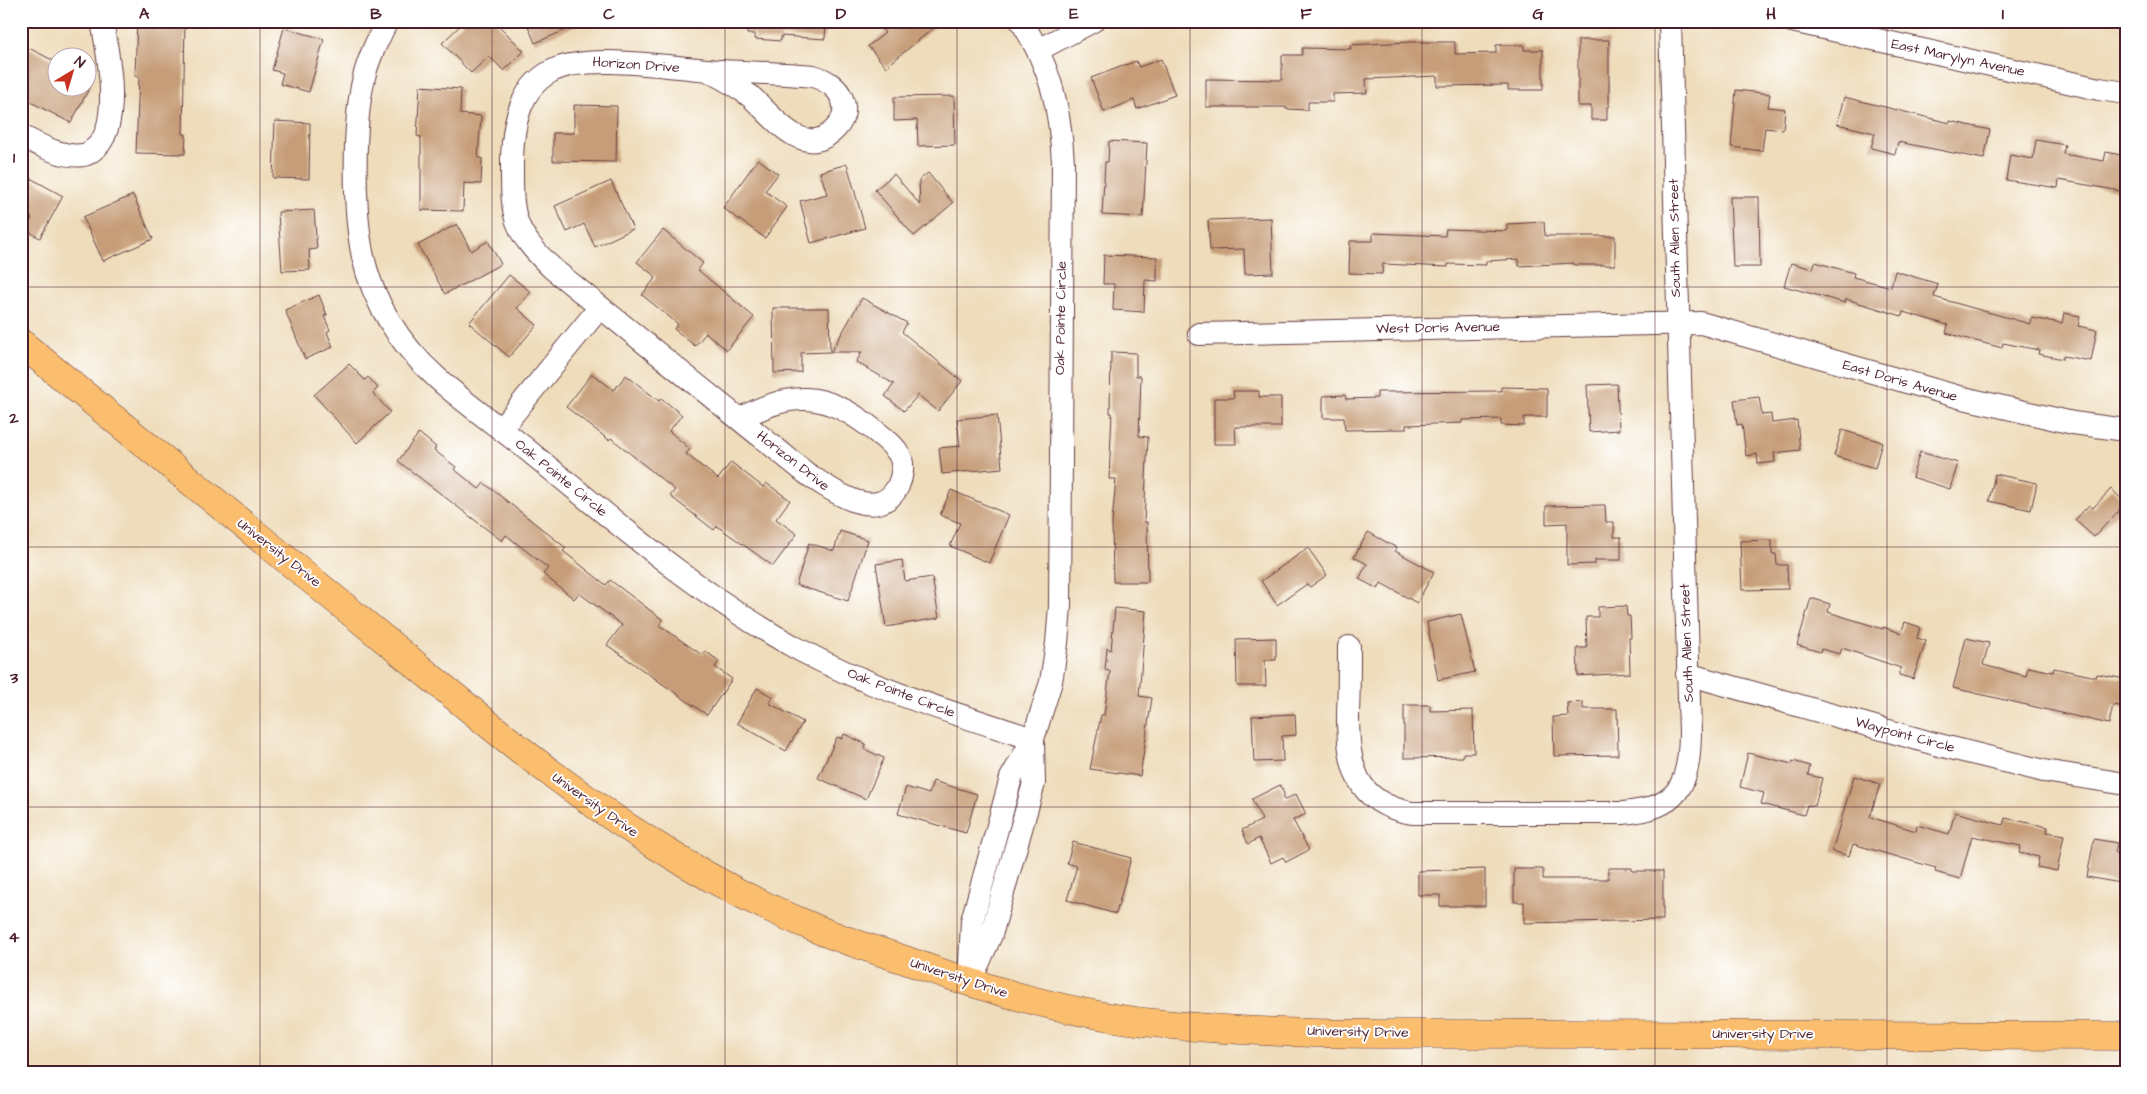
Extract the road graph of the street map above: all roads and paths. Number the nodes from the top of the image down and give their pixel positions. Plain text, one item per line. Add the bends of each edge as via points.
1 (102, 21) edge
2 (387, 21) edge
3 (1022, 21) edge
4 (1092, 21) edge
5 (1670, 21) edge
6 (1792, 21) edge
7 (1038, 50) junction
8 (707, 70) junction
9 (2126, 92) edge
10 (21, 136) edge
11 (600, 307) junction
12 (1678, 322) junction
13 (1198, 334) dead end
14 (21, 343) edge
15 (740, 419) junction
16 (501, 428) junction
17 (2126, 430) edge
18 (1349, 647) dead end
19 (1687, 674) junction
20 (1033, 739) junction
21 (2126, 784) edge
22 (970, 984) junction
23 (2126, 1036) edge

1 - 10 street via 111,110 108,128 99,146 85,156 69,155
2 - 16 street, Oak Pointe Circle via 371,54 360,98 357,186 364,259 380,304 405,346 430,372
3 - 7 street, Oak Pointe Circle
4 - 7 street
5 - 12 street, South Allen Street
6 - 9 street, East Marylyn Avenue
7 - 20 street, Oak Pointe Circle via 1052,83 1061,133 1060,606 1051,682
8 - 8 street, Horizon Drive via 735,85 790,133 803,140 826,137 840,123 843,100 825,79 796,74
8 - 11 street, Horizon Drive via 588,61 567,64 540,79 517,113 512,136 512,200 517,226 539,256
11 - 15 street, Horizon Drive
11 - 16 street
12 - 13 street, West Doris Avenue
12 - 17 street, East Doris Avenue via 1701,323 1959,398 2073,423
12 - 19 street, South Allen Street
14 - 22 main road, University Drive via 498,732 609,817 655,847 758,902 819,930
15 - 15 street, Horizon Drive via 770,403 786,400 805,399 832,404 859,419 895,449 902,465 900,481 885,499 870,503 851,501 806,473
16 - 20 street, Oak Pointe Circle via 603,512 757,626 854,677
18 - 19 street, South Allen Street via 1348,724 1355,776 1371,796 1383,804 1412,813 1623,813 1659,805 1672,798 1680,788 1690,761
19 - 21 street, Waypoint Circle via 1935,744 2044,771
20 - 22 street, Oak Pointe Circle via 1011,778 972,921
22 - 23 main road, University Drive via 1077,1010 1150,1023 1296,1032

